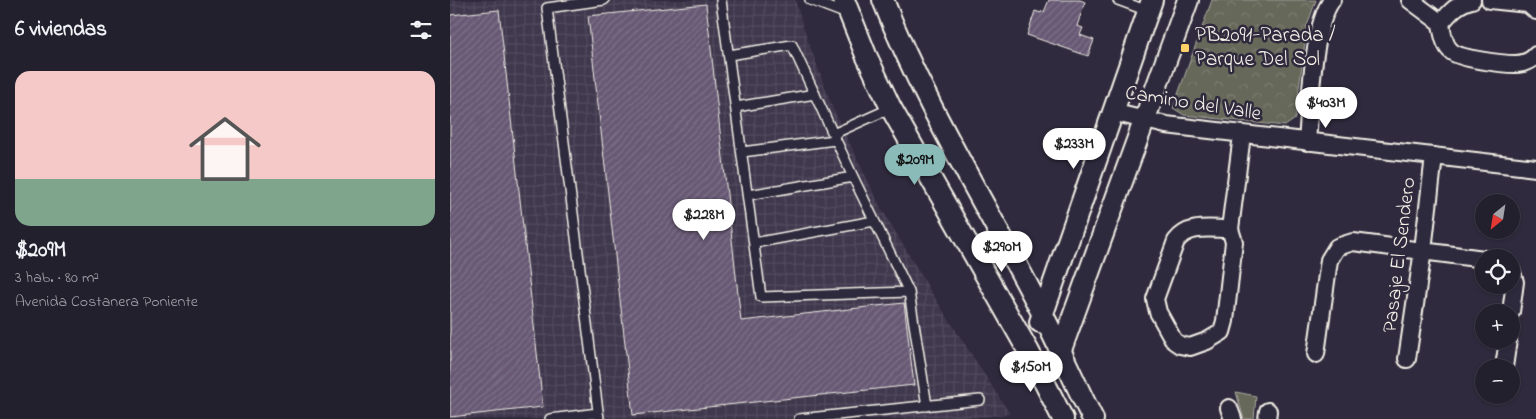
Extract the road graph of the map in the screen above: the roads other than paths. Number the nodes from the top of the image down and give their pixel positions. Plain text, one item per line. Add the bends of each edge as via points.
1 (604, 0) edge
2 (721, 0) edge
3 (810, 0) edge
4 (883, 0) edge
5 (1118, 0) edge
6 (1188, 0) edge
7 (1332, 0) edge
8 (1410, 0) edge
9 (1472, 0) edge
10 (1490, 0) edge
11 (1150, 6) edge
12 (847, 8) edge
13 (1536, 10) edge
14 (1441, 23) junction
15 (729, 55) junction
16 (1536, 56) edge
17 (814, 94) junction
18 (736, 107) junction
19 (892, 108) junction
20 (1112, 112) junction
21 (1143, 121) junction
22 (1242, 135) junction
23 (834, 137) junction
24 (1307, 142) junction
25 (742, 152) junction
26 (1434, 156) junction
27 (1536, 168) edge
28 (853, 177) junction
29 (748, 194) junction
30 (874, 221) junction
31 (1230, 229) junction
32 (1000, 235) junction
33 (754, 243) junction
34 (1423, 250) junction
35 (972, 252) junction
36 (1475, 258) edge
37 (909, 292) junction
38 (1043, 314) junction
39 (1029, 352) junction
40 (1060, 352) junction
41 (1316, 354) dead end
42 (1407, 359) dead end
43 (1048, 386) junction
44 (980, 400) dead end
45 (927, 406) junction
46 (598, 416) edge
47 (578, 417) edge
48 (550, 419) edge
49 (799, 419) edge
50 (1063, 419) edge
51 (1093, 419) edge

1 - 46 lane via 547,8
2 - 15 lane
3 - 12 lane
4 - 32 street via 928,102
5 - 11 lane
6 - 21 street
7 - 24 street via 1317,36
8 - 14 street
9 - 14 street via 1451,10
10 - 13 street via 1528,4
11 - 20 street
12 - 19 street
14 - 16 street via 1443,38 1450,51 1460,57 1517,64
15 - 17 lane via 792,45
15 - 18 lane
17 - 18 lane
17 - 23 lane
18 - 25 lane
19 - 23 lane
19 - 35 street
20 - 21 street, Camino del Valle
20 - 38 street
21 - 22 street, Camino del Valle
21 - 40 street
22 - 24 street, Camino del Valle
22 - 31 street
23 - 25 lane
23 - 28 lane
24 - 26 street, Camino del Valle
25 - 29 lane
26 - 27 street, Camino del Valle
26 - 34 street, Pasaje El Sendero
28 - 29 lane
28 - 30 lane
29 - 33 lane
30 - 33 lane
30 - 37 lane
31 - 31 street via 1192,229 1181,234 1176,241 1155,299 1158,312 1174,341 1180,344 1190,347 1222,332 1234,242
32 - 35 street via 994,258 986,259
32 - 38 street
33 - 37 lane via 762,297
34 - 36 street
34 - 41 street via 1353,242 1337,247 1329,260
34 - 42 street, Pasaje El Sendero
35 - 39 street
37 - 45 lane
38 - 39 street
38 - 40 street
39 - 43 street
40 - 43 street
40 - 51 street
43 - 50 street
44 - 45 lane
45 - 49 lane
46 - 47 lane
47 - 48 lane

